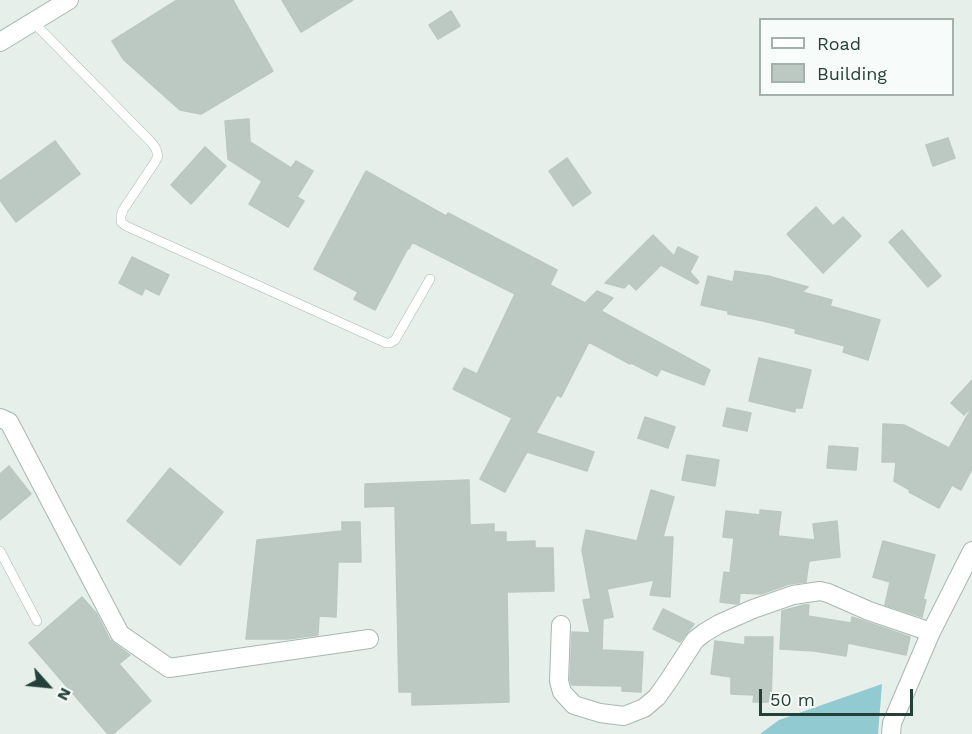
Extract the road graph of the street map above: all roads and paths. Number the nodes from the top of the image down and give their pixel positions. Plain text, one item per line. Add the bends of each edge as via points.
1 (69, 0) edge
2 (33, 22) junction
3 (0, 42) edge
4 (430, 279) dead end
5 (0, 418) edge
6 (0, 550) edge
7 (972, 551) edge
8 (37, 621) dead end
9 (561, 625) dead end
10 (931, 632) junction
11 (369, 639) dead end
12 (891, 734) edge

1 - 2 street
2 - 3 street
2 - 4 lane via 156,149 155,162 120,216 126,226 386,343 395,340
5 - 11 street via 9,422 120,634 169,668
6 - 8 lane
7 - 10 street
9 - 10 street via 562,692 574,705 624,716 644,708 657,697 695,640 704,633 793,595 820,591
10 - 12 street via 892,723

